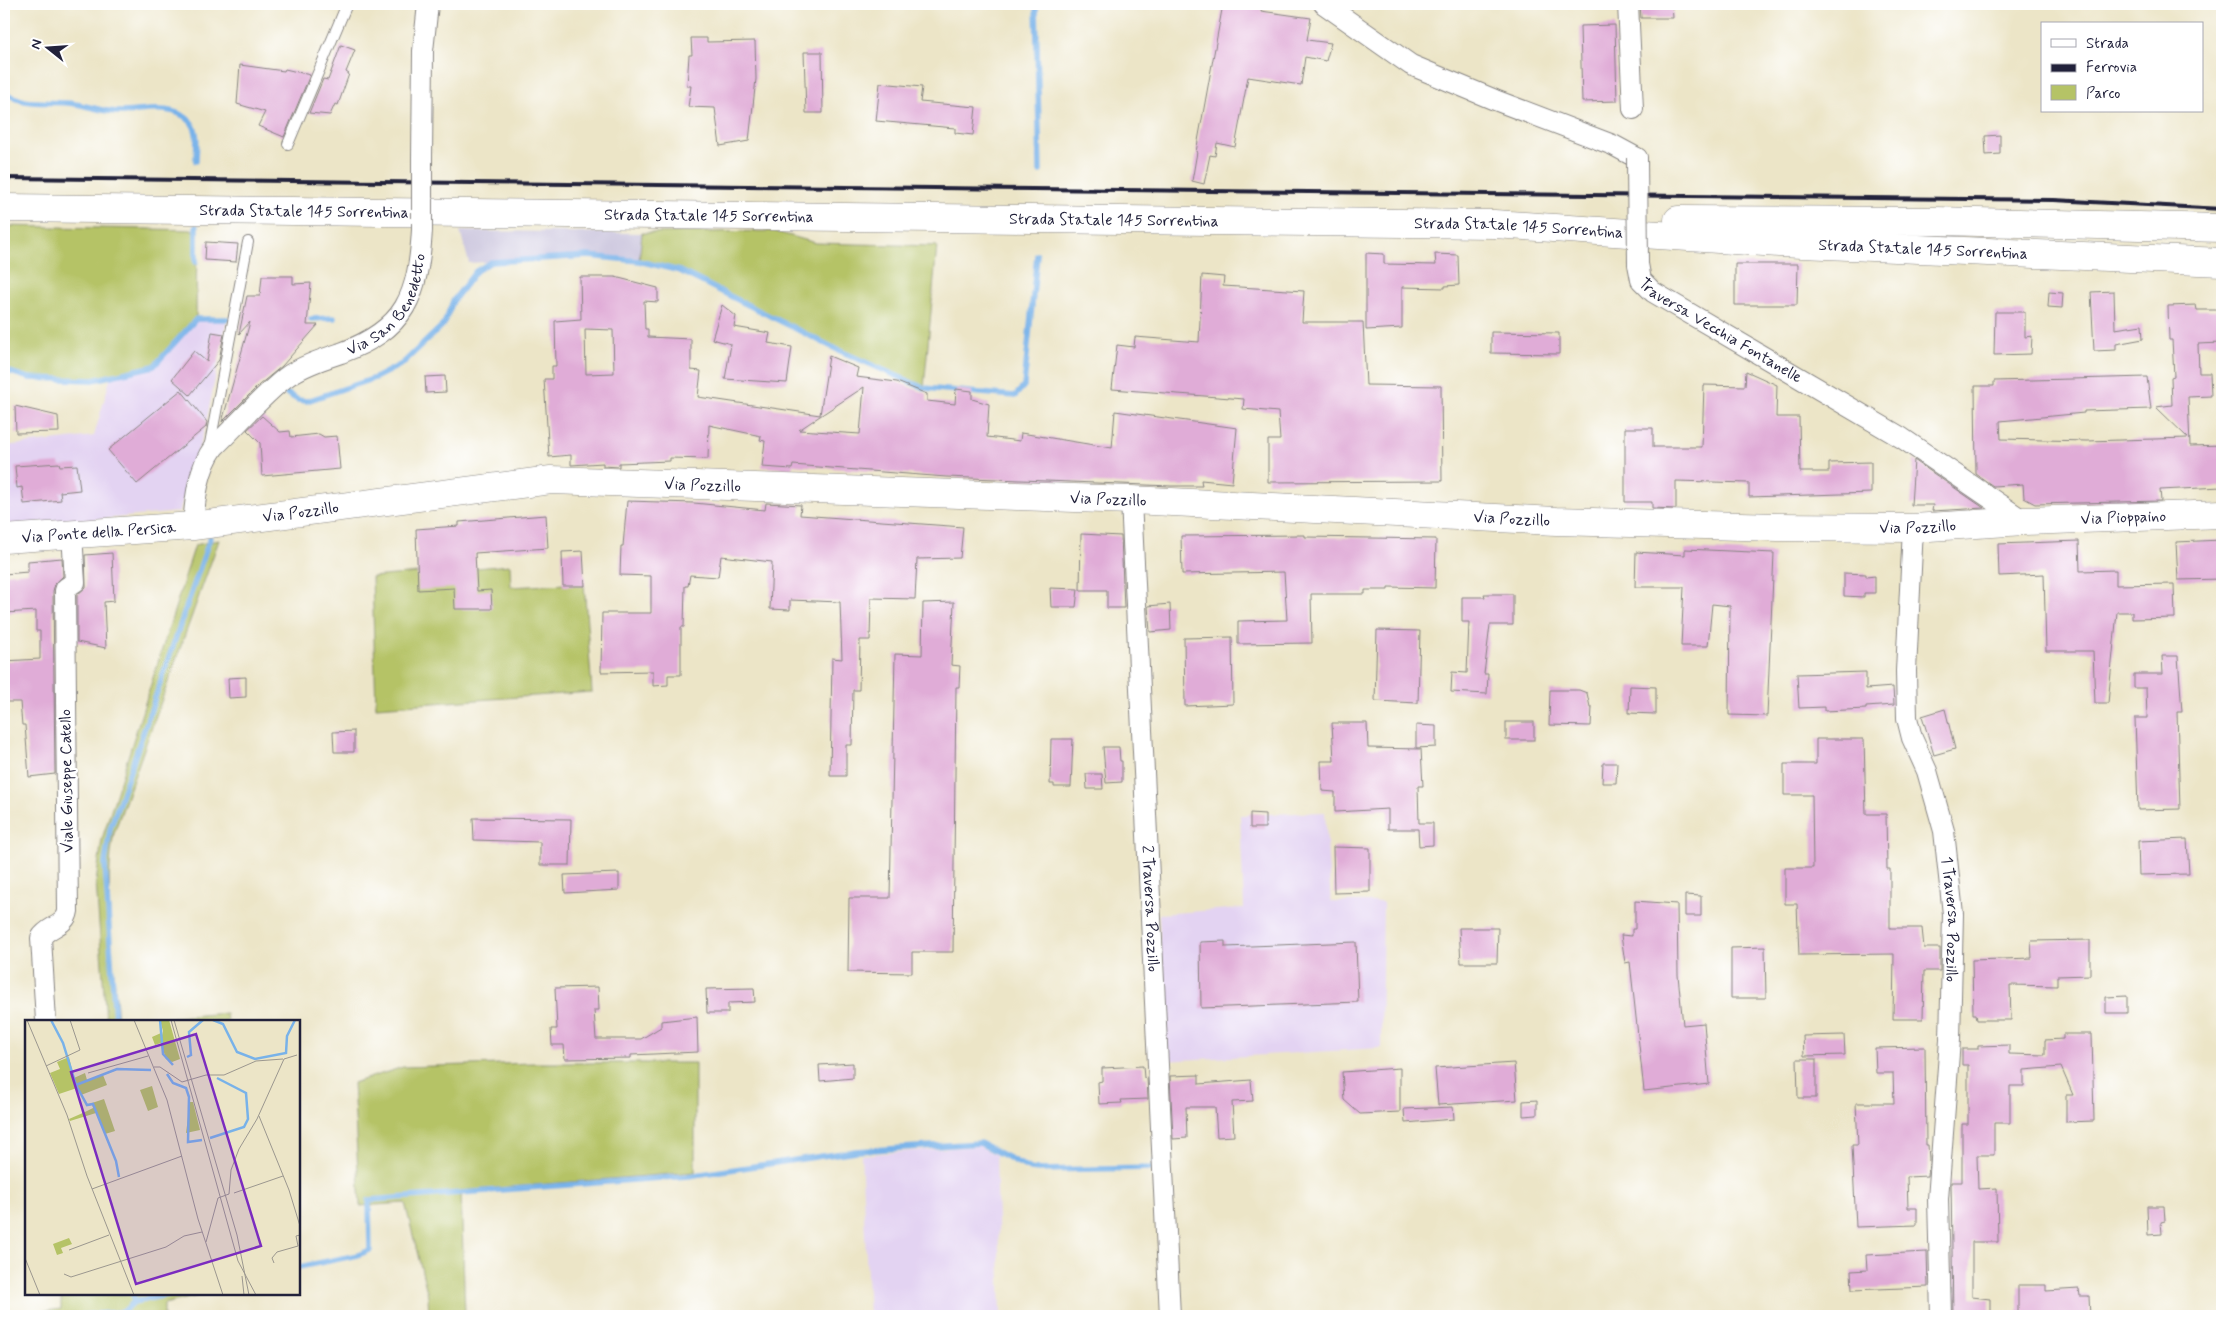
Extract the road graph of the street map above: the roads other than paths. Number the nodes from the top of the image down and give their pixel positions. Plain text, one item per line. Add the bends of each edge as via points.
1 (346, 4) edge
2 (428, 4) edge
3 (1324, 4) edge
4 (1628, 4) edge
5 (1633, 108) dead end
6 (288, 144) dead end
7 (4, 208) edge
8 (2222, 228) edge
9 (1572, 229) junction
10 (248, 242) dead end
11 (2222, 262) edge
12 (207, 457) junction
13 (1131, 500) junction
14 (2222, 514) edge
15 (2024, 521) junction
16 (193, 526) junction
17 (1913, 528) junction
18 (72, 534) junction
19 (4, 539) edge
20 (46, 1020) edge
21 (1170, 1316) edge
22 (1941, 1316) edge

1 - 6 lane
2 - 12 street, Via San Benedetto, bridge via 423,51 422,230 412,296 388,328 373,339 314,362 286,377
3 - 15 street, Traversa Vecchia Fontanelle, bridge via 1411,65 1613,145 1637,158 1638,264 1641,280 1653,292 1902,438
4 - 5 street
7 - 9 main road, Strada Statale 145 Sorrentina via 1494,224
8 - 9 main road via 1936,221 1682,220
9 - 11 main road, Strada Statale 145 Sorrentina via 1779,243
10 - 12 lane
12 - 16 street, Via San Benedetto via 198,486
13 - 16 main road, Via Pozzillo via 551,480
13 - 17 main road, Via Pozzillo via 1566,521
13 - 21 street, 2 Traversa Pozzillo
14 - 15 main road, Via Pioppaino
15 - 17 main road, Via Pozzillo
16 - 18 main road, Via Ponte della Persica
17 - 22 street, 1 Traversa Pozzillo via 1907,718 1944,830 1953,914 1950,1040 1938,1198
18 - 19 main road, Via Ponte della Persica
18 - 20 street, Viale Giuseppe Catello via 75,582 64,591 68,914 64,921 41,938

